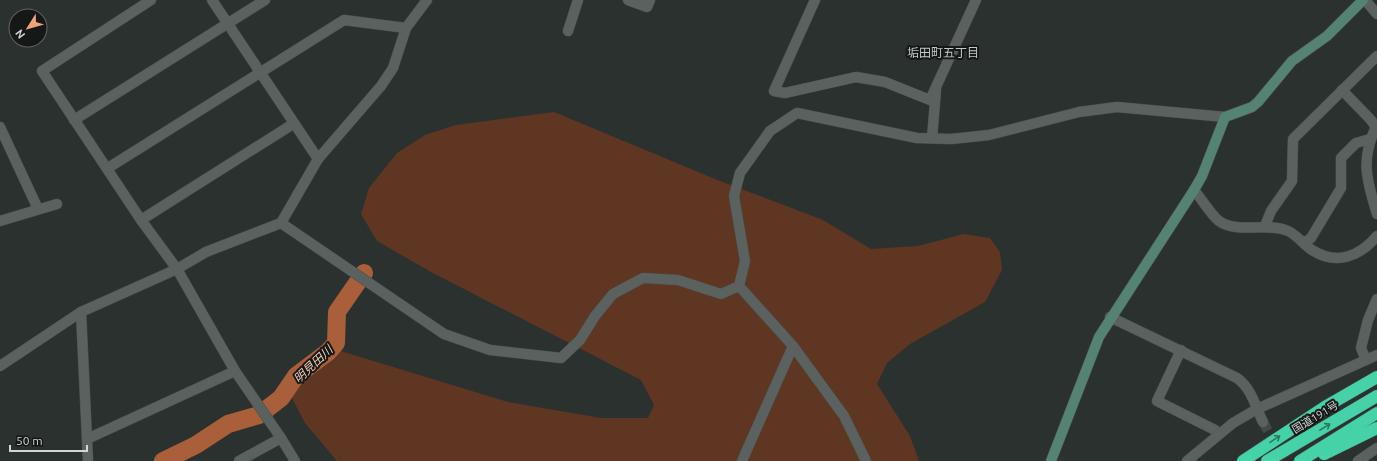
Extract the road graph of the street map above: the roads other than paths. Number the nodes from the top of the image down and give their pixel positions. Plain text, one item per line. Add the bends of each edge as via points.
1 (152, 0) edge
2 (212, 0) edge
3 (265, 0) edge
4 (427, 0) edge
5 (578, 0) edge
6 (628, 0) edge
7 (650, 0) edge
8 (815, 0) edge
9 (976, 0) edge
10 (1364, 0) edge
11 (1377, 14) edge
12 (228, 23) junction
13 (406, 28) junction
14 (568, 31) dead end
15 (1377, 56) edge
16 (259, 73) junction
17 (936, 85) junction
18 (1342, 90) junction
19 (1225, 117) junction
20 (74, 120) junction
21 (294, 124) junction
22 (0, 127) edge
23 (932, 138) junction
24 (1370, 139) junction
25 (318, 159) junction
26 (108, 168) junction
27 (1194, 190) junction
28 (57, 204) dead end
29 (38, 209) junction
30 (1377, 214) edge
31 (141, 220) junction
32 (0, 221) edge
33 (281, 222) junction
34 (1266, 226) junction
35 (1377, 236) edge
36 (1304, 243) junction
37 (177, 269) junction
38 (739, 286) junction
39 (1377, 299) edge
40 (81, 312) junction
41 (1110, 317) junction
42 (793, 346) junction
43 (1181, 350) junction
44 (1377, 355) edge
45 (1366, 360) junction
46 (0, 366) edge
47 (235, 371) junction
48 (1377, 377) edge
49 (1377, 396) edge
50 (1257, 409) junction
51 (1377, 413) edge
52 (1262, 422) tunnel mouth
53 (1377, 428) edge
54 (1215, 430) dead end
55 (281, 438) junction
56 (87, 439) junction
57 (1377, 448) edge
58 (88, 461) edge
59 (239, 461) edge
60 (295, 461) edge
61 (742, 461) edge
62 (866, 461) edge
63 (1051, 461) edge
64 (1187, 461) edge
65 (1243, 461) edge
66 (1267, 461) edge
67 (1300, 461) edge
68 (1309, 461) edge
69 (1358, 461) edge

1 - 20 street via 42,72
2 - 12 street
3 - 12 street
4 - 13 street
5 - 14 street
6 - 7 street via 647,7
8 - 17 street via 774,91 785,93 856,77 885,82 930,100
9 - 17 street
10 - 11 street
10 - 19 street via 1327,36 1292,61 1258,102 1252,107
12 - 16 street
12 - 20 street
13 - 16 street via 344,20
13 - 25 street via 393,68 385,80
15 - 18 street
16 - 21 street
16 - 26 street
17 - 23 street
18 - 24 street via 1376,127
18 - 34 street via 1293,139 1292,181 1272,211
19 - 23 street via 1117,107 1079,112 989,135
19 - 27 street
20 - 26 street
21 - 25 street
21 - 31 street
22 - 29 street
23 - 38 street via 917,138 797,113 770,131 740,173 734,196 745,262
24 - 30 street via 1365,171
24 - 36 street via 1356,143 1341,158 1341,188 1311,238
25 - 33 street
26 - 31 street
27 - 34 street via 1219,221 1238,227
27 - 41 street
28 - 29 street
29 - 32 street
31 - 37 street
33 - 37 street via 206,252
33 - 38 street via 444,334 490,350 561,358 580,340 613,294 643,278 678,280 721,294
34 - 36 street via 1289,231
35 - 36 street via 1364,249 1346,258 1316,252
37 - 40 street
37 - 47 street
38 - 42 street
39 - 45 street via 1368,320 1361,348
40 - 46 street
40 - 56 street
41 - 43 street
41 - 63 street via 1099,337
42 - 61 street
42 - 62 street via 844,416
43 - 50 street via 1245,384
43 - 54 street via 1157,401
44 - 45 street
45 - 50 street
47 - 55 street
47 - 56 street
65 -> 48 highway via 1325,407
66 -> 49 highway, 国道191号
50 - 52 street
50 - 64 street via 1233,423
51 - 67 highway
53 - 68 highway
55 - 59 street
55 - 60 street
56 - 58 street
57 - 69 street

